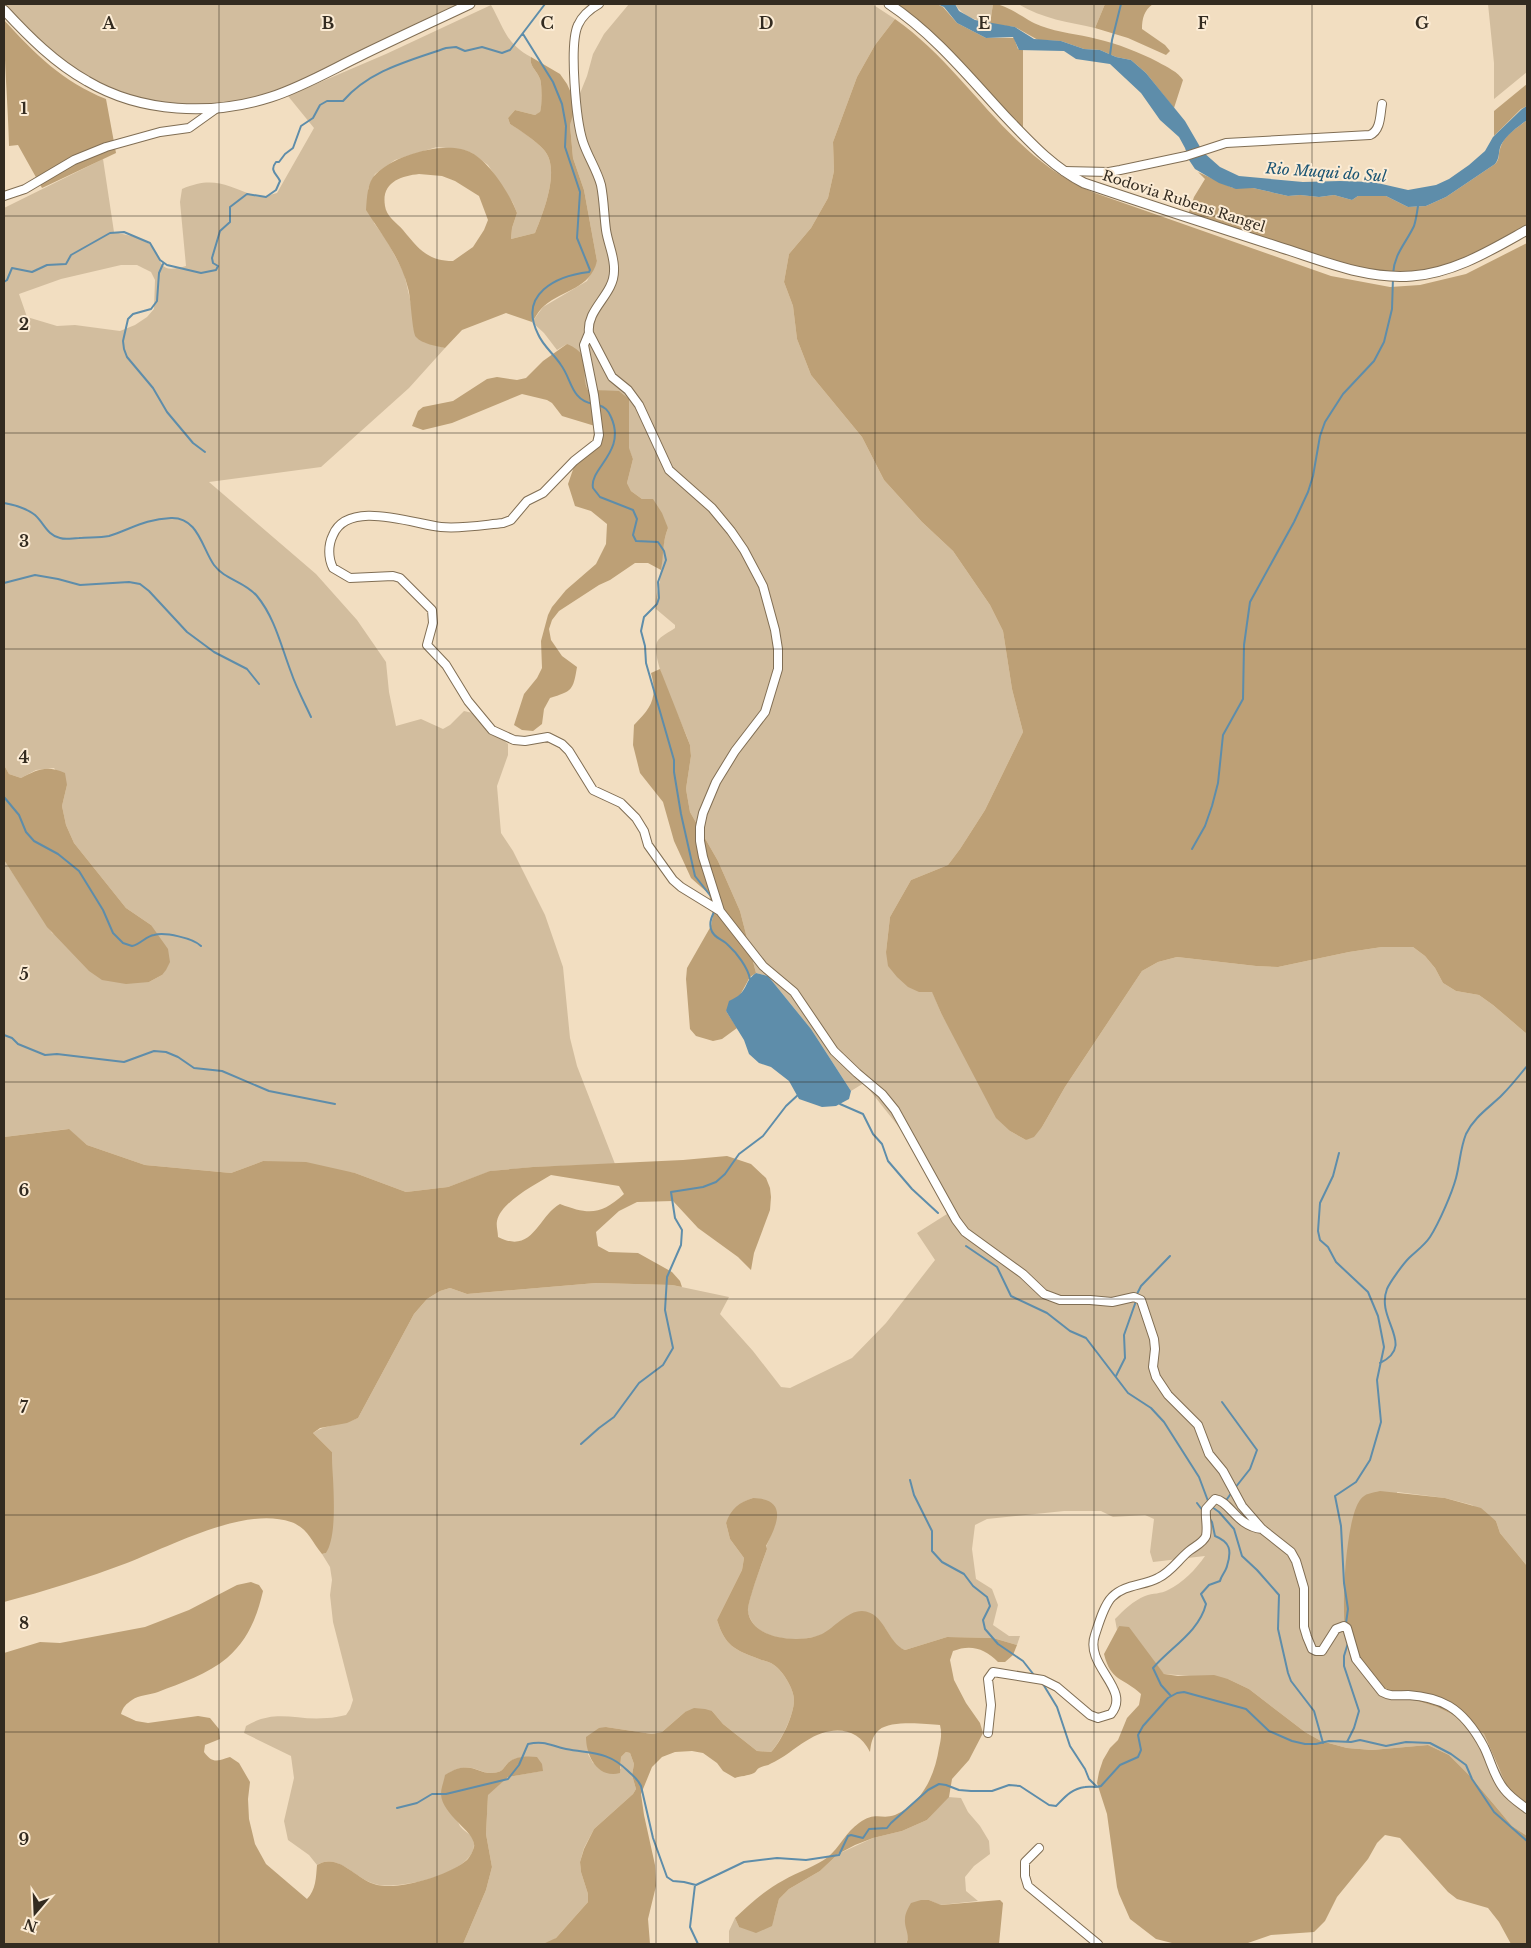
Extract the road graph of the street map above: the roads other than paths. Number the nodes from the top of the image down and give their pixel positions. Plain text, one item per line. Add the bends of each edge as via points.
1 (470, 4) edge
2 (599, 4) edge
3 (889, 4) edge
4 (4, 10) edge
5 (1382, 104) dead end
6 (216, 108) junction
7 (1062, 171) junction
8 (4, 196) edge
9 (1527, 230) edge
10 (588, 333) junction
11 (720, 911) junction
12 (1262, 1529) junction
13 (988, 1733) dead end
14 (1527, 1810) edge
15 (1039, 1848) dead end
16 (1098, 1944) edge

1 - 6 main road via 291,90 251,103
2 - 10 street via 582,18 573,46 580,126 601,184 614,270 612,284 591,317
3 - 7 main road, Rodovia Rubens Rangel via 922,28 1024,136
4 - 6 main road via 61,64 112,94 156,105
5 - 7 street via 1378,127 1370,135 1226,143 1186,156 1109,172
6 - 8 street via 189,128 160,132 106,147 74,160 25,189
7 - 9 main road, Rodovia Rubens Rangel via 1084,183 1192,219 1379,276 1412,276 1440,271
10 - 11 street via 612,376 639,405 669,470 712,508 744,550 763,586 775,630 778,669 765,712 716,782 700,827 700,841
10 - 11 street via 584,344 598,439 544,493 527,501 511,520 503,523 447,527 372,514 345,521 331,539 330,562 336,572 350,578 400,578 432,610 433,623 427,645 446,665 489,726 496,733 514,740 548,737 562,744 593,790 620,804 636,818 648,845 673,880
11 - 12 street via 763,966 794,992 834,1051 895,1110 965,1232 1052,1298 1112,1302 1134,1297 1141,1300 1154,1339 1153,1368 1156,1377 1168,1395 1198,1426 1209,1454 1223,1471 1242,1506
12 - 13 street via 1244,1524 1221,1501 1214,1499 1206,1509 1206,1532 1202,1542 1160,1577 1128,1587 1110,1600 1094,1636 1093,1650 1114,1688 1116,1706 1112,1714 1098,1718 1090,1715 1057,1687 1043,1680 993,1672 988,1679 991,1701
12 - 14 street via 1282,1544 1296,1561 1304,1588 1304,1620 1312,1649 1320,1652 1336,1629 1347,1628 1356,1659 1382,1692 1426,1697 1450,1706 1469,1724 1484,1747 1504,1790
15 - 16 street via 1025,1862 1028,1886

